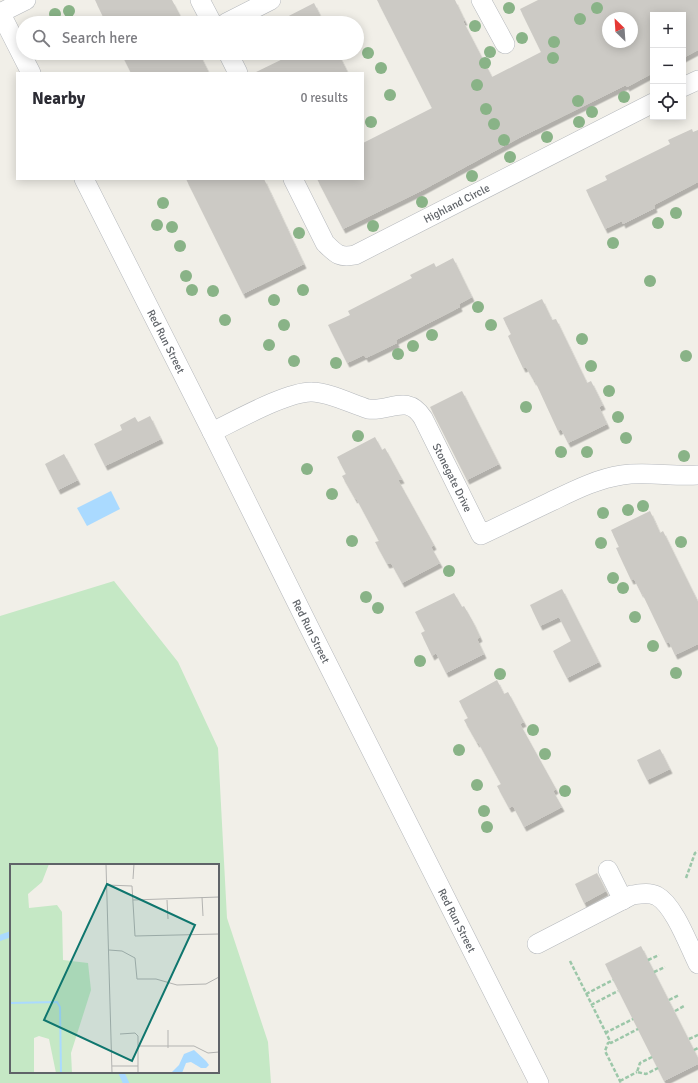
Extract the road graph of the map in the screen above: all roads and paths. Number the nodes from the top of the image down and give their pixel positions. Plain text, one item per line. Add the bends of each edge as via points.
1 (26, 0) edge
2 (200, 0) edge
3 (271, 0) edge
4 (482, 0) edge
5 (0, 13) edge
6 (208, 16) edge
7 (240, 16) edge
8 (16, 44) edge
9 (505, 44) dead end
10 (24, 60) edge
11 (232, 60) edge
12 (30, 72) edge
13 (238, 72) edge
14 (698, 80) edge
15 (686, 86) edge
16 (650, 105) edge
17 (85, 180) edge
18 (294, 180) edge
19 (212, 432) junction
20 (698, 474) edge
21 (698, 851) edge
22 (608, 870) dead end
23 (686, 878) dead end
24 (623, 900) junction
25 (536, 944) dead end
26 (659, 955) dead end
27 (648, 960) dead end
28 (570, 961) dead end
29 (698, 964) edge
30 (665, 967) dead end
31 (654, 972) dead end
32 (613, 980) dead end
33 (618, 991) dead end
34 (586, 994) junction
35 (679, 995) dead end
36 (669, 1000) dead end
37 (591, 1004) junction
38 (684, 1006) dead end
39 (675, 1011) dead end
40 (633, 1019) dead end
41 (638, 1029) dead end
42 (605, 1033) junction
43 (698, 1034) edge
44 (689, 1039) dead end
45 (610, 1042) junction
46 (698, 1048) edge
47 (694, 1050) dead end
48 (652, 1057) dead end
49 (658, 1068) dead end
50 (637, 1072) junction
51 (620, 1082) edge
52 (539, 1083) edge

1 - 5 street
2 - 6 street
3 - 7 street
4 - 9 street
5 - 8 street
10 - 12 street
11 - 13 street
14 - 15 street
16 - 18 street, Highland Circle via 355,255 342,257 325,242
17 - 19 street, Red Run Street
19 - 20 street, Stonegate Drive via 282,398 299,393 312,392 375,410 395,405 415,408 423,418 481,535 568,493 607,478 623,475
19 - 52 street, Red Run Street
21 - 23 path
22 - 24 street
24 - 25 street
24 - 29 street via 644,893 655,895 664,901
26 - 27 path
28 - 34 path
30 - 31 path
32 - 34 path
33 - 37 path
34 - 37 path
35 - 36 path
37 - 42 path
38 - 39 path
40 - 42 path
41 - 45 path
42 - 45 path
43 - 44 path
45 - 51 path via 605,1051
46 - 47 path
48 - 50 path via 640,1063
49 - 50 path via 646,1074
50 - 51 path

